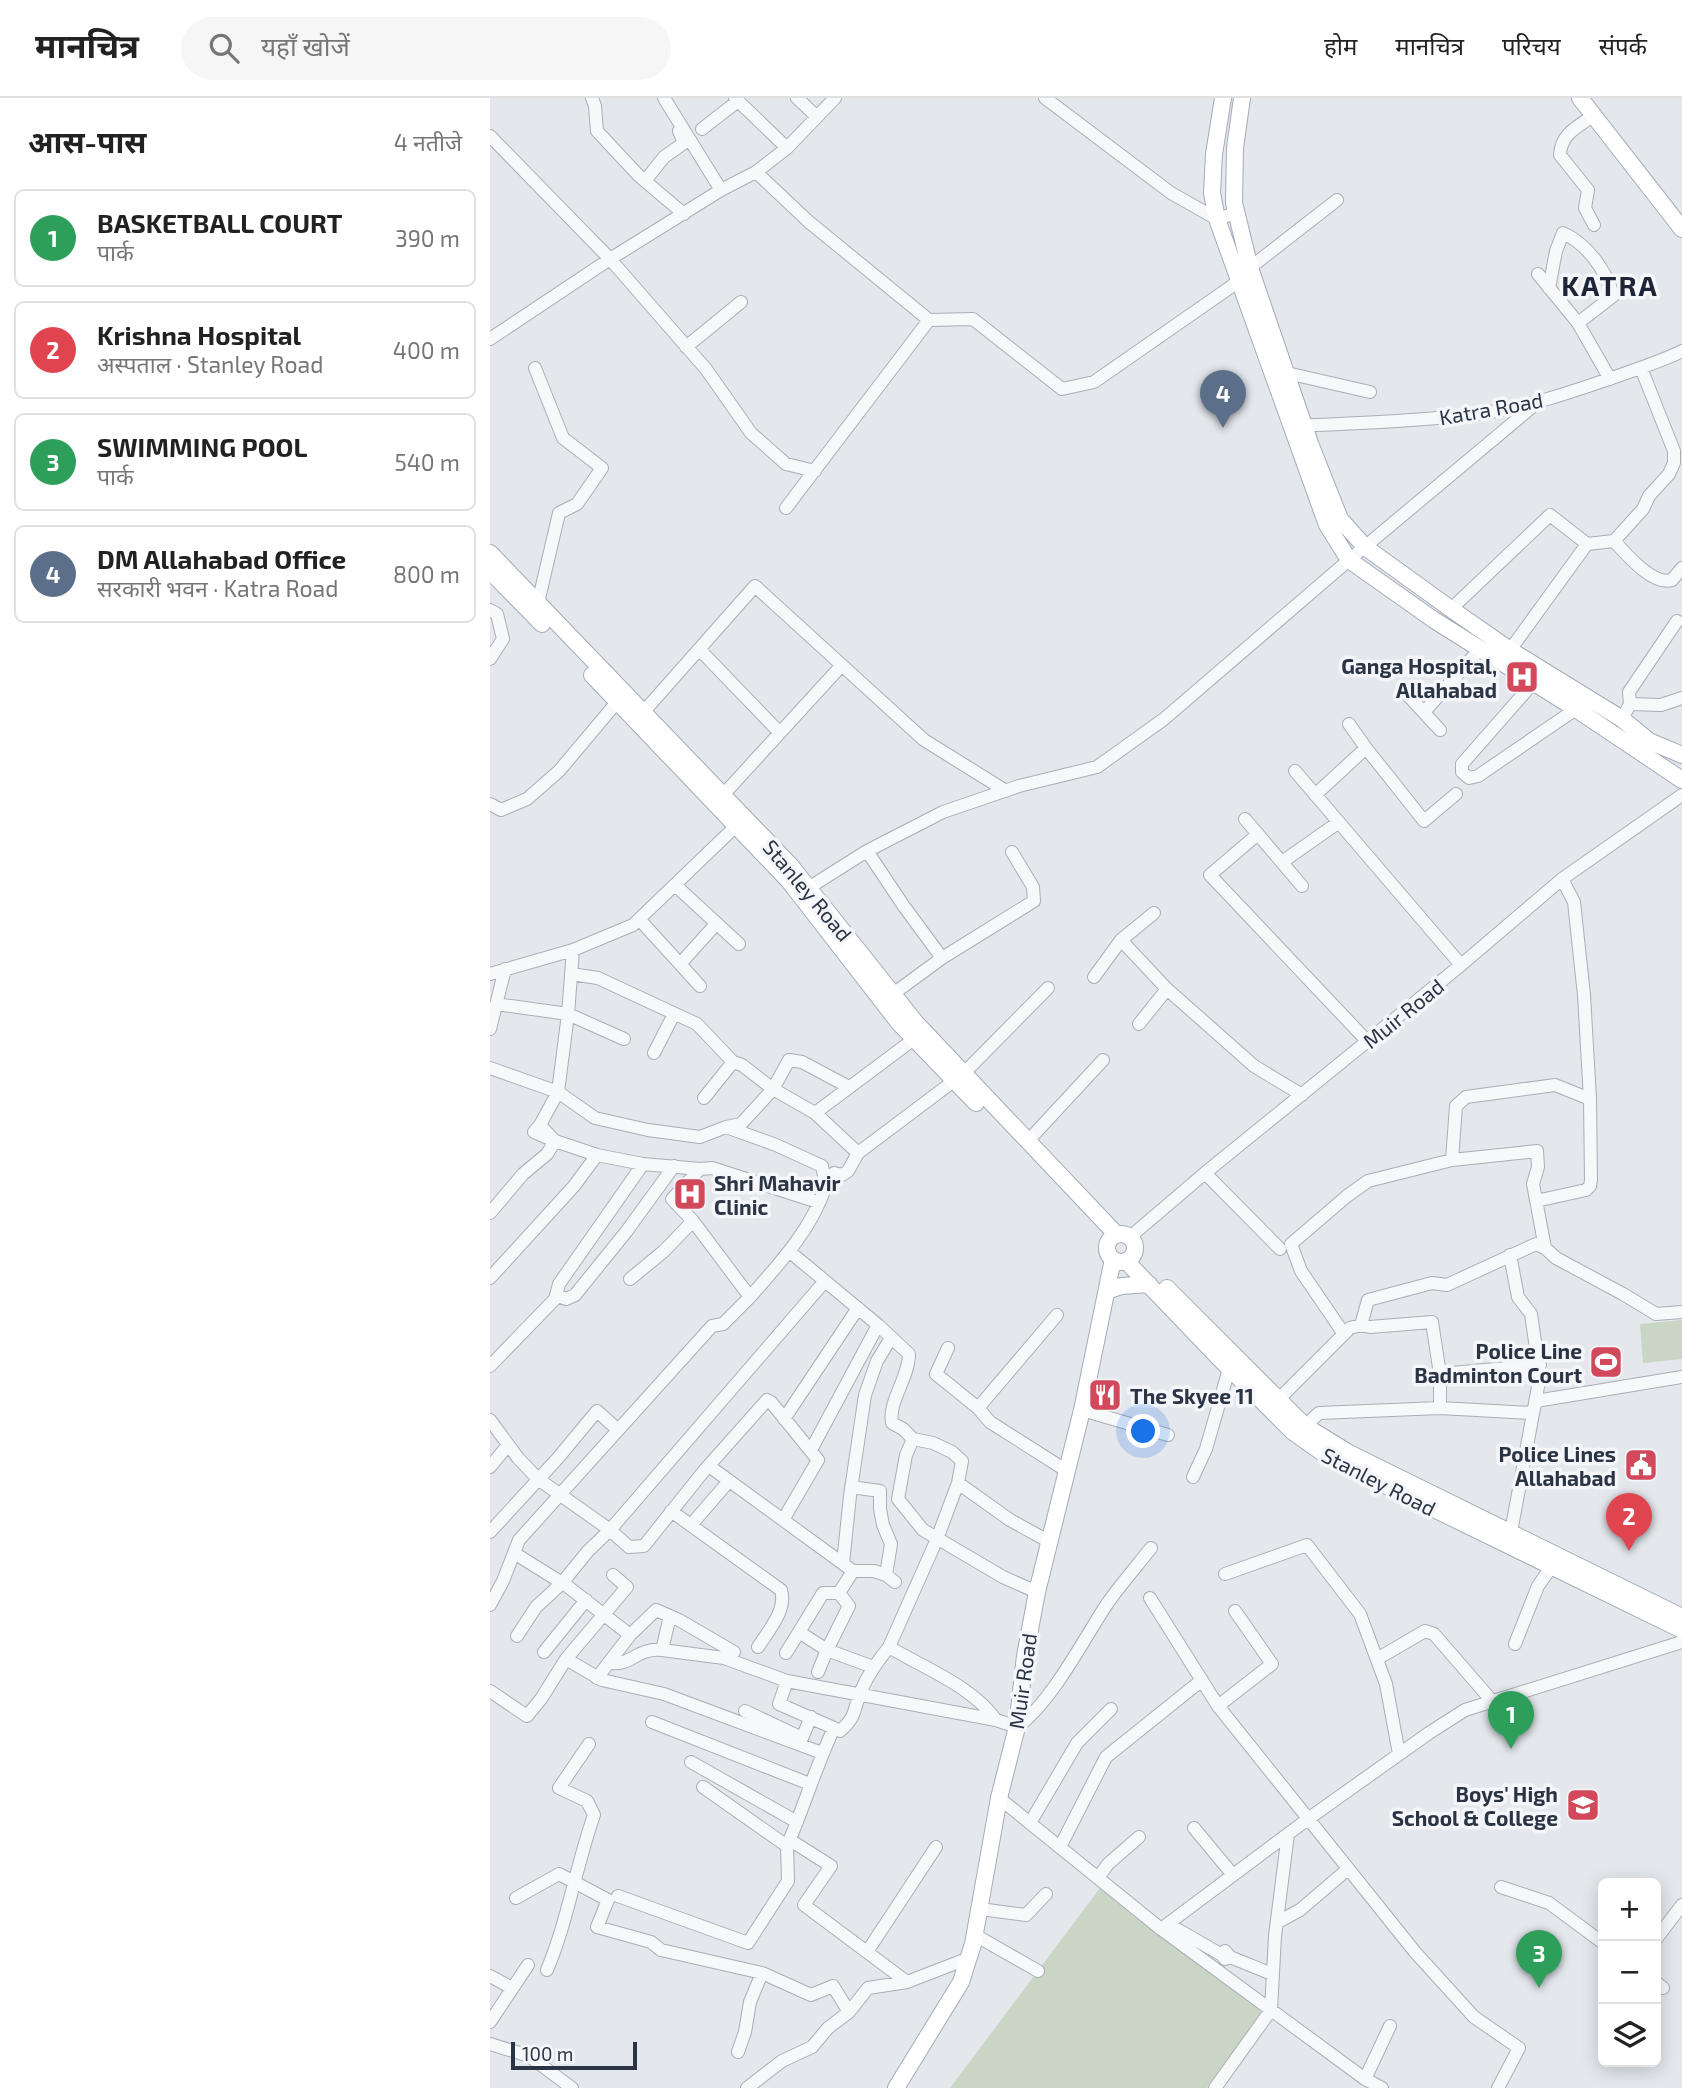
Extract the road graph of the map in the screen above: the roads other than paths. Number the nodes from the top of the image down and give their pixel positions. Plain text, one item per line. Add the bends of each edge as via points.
1 (592, 98) edge
2 (662, 98) edge
3 (797, 98) edge
4 (835, 98) edge
5 (1045, 98) edge
6 (1223, 98) edge
7 (1242, 98) edge
8 (1580, 98) edge
9 (736, 100) edge
10 (1594, 115) junction
11 (817, 117) junction
12 (702, 130) dead end
13 (490, 136) edge
14 (788, 148) junction
15 (756, 172) junction
16 (645, 181) junction
17 (721, 190) junction
18 (1338, 200) dead end
19 (1236, 213) junction
20 (684, 214) junction
21 (1217, 219) junction
22 (1594, 225) dead end
23 (1682, 229) edge
24 (610, 259) junction
25 (1245, 274) junction
26 (1538, 274) dead end
27 (1549, 288) junction
28 (741, 302) dead end
29 (1582, 314) junction
30 (929, 320) junction
31 (490, 339) edge
32 (686, 347) junction
33 (1681, 352) edge
34 (535, 368) dead end
35 (1641, 368) junction
36 (1280, 371) junction
37 (1610, 379) junction
38 (1370, 392) dead end
39 (1538, 402) junction
40 (1299, 426) junction
41 (814, 471) junction
42 (786, 508) dead end
43 (1614, 541) junction
44 (1587, 544) junction
45 (1365, 547) junction
46 (490, 553) edge
47 (1349, 560) junction
48 (1682, 568) edge
49 (490, 571) edge
50 (515, 596) junction
51 (538, 603) junction
52 (1451, 609) junction
53 (494, 612) edge
54 (1677, 621) dead end
55 (1481, 648) junction
56 (699, 649) junction
57 (1510, 650) junction
58 (490, 659) edge
59 (842, 665) junction
60 (1534, 682) junction
61 (1404, 690) dead end
62 (1682, 698) edge
63 (617, 702) junction
64 (1630, 704) junction
65 (1576, 709) junction
66 (1424, 712) junction
67 (639, 717) junction
68 (1622, 719) junction
69 (1349, 724) dead end
70 (1440, 730) dead end
71 (780, 733) junction
72 (1366, 748) junction
73 (1682, 755) edge
74 (1295, 771) dead end
75 (1682, 780) edge
76 (1006, 790) junction
77 (1315, 794) junction
78 (1456, 794) dead end
79 (723, 795) junction
80 (1682, 795) edge
81 (490, 804) edge
82 (1245, 819) dead end
83 (1339, 822) junction
84 (737, 825) junction
85 (1258, 834) junction
86 (867, 850) junction
87 (1012, 852) dead end
88 (1282, 862) junction
89 (1562, 879) junction
90 (675, 885) junction
91 (1302, 886) dead end
92 (805, 891) junction
93 (1154, 913) dead end
94 (639, 919) junction
95 (716, 924) junction
96 (1121, 940) junction
97 (739, 944) dead end
98 (573, 950) junction
99 (942, 958) junction
100 (680, 964) junction
101 (1461, 965) junction
102 (505, 970) junction
103 (490, 974) edge
104 (571, 974) junction
105 (1094, 977) dead end
106 (700, 986) dead end
107 (1048, 988) dead end
108 (1167, 989) junction
109 (893, 995) junction
110 (496, 1004) junction
111 (568, 1014) junction
112 (674, 1014) junction
113 (1139, 1024) dead end
114 (490, 1029) edge
115 (624, 1039) dead end
116 (914, 1040) junction
117 (1368, 1042) junction
118 (654, 1053) dead end
119 (1103, 1060) dead end
120 (733, 1062) junction
121 (490, 1068) edge
122 (958, 1077) junction
123 (849, 1087) junction
124 (773, 1089) junction
125 (558, 1092) junction
126 (1302, 1095) junction
127 (704, 1098) dead end
128 (1590, 1099) junction
129 (815, 1113) junction
130 (726, 1127) junction
131 (555, 1141) junction
132 (1027, 1142) junction
133 (858, 1153) junction
134 (597, 1155) junction
135 (1452, 1160) junction
136 (643, 1164) junction
137 (674, 1166) junction
138 (700, 1169) junction
139 (1205, 1173) junction
140 (826, 1186) junction
141 (818, 1202) junction
142 (1536, 1202) junction
143 (490, 1213) edge
144 (693, 1221) junction
145 (1119, 1237) junction
146 (1545, 1248) junction
147 (1280, 1249) dead end
148 (790, 1252) junction
149 (1510, 1255) junction
150 (1124, 1258) junction
151 (490, 1278) edge
152 (630, 1279) dead end
153 (825, 1281) junction
154 (1149, 1284) junction
155 (1107, 1291) junction
156 (556, 1296) junction
157 (750, 1297) junction
158 (858, 1308) junction
159 (1682, 1312) edge
160 (1057, 1315) dead end
161 (878, 1325) junction
162 (1361, 1325) junction
163 (1345, 1334) junction
164 (891, 1338) junction
165 (948, 1348) dead end
166 (1539, 1365) junction
167 (490, 1366) edge
168 (1228, 1368) junction
169 (1440, 1374) junction
170 (1682, 1377) edge
171 (1278, 1400) junction
172 (1534, 1407) junction
173 (978, 1408) junction
174 (1440, 1408) junction
175 (1082, 1410) junction
176 (784, 1419) junction
177 (490, 1420) edge
178 (1305, 1426) junction
179 (618, 1430) junction
180 (1168, 1435) dead end
181 (914, 1439) junction
182 (508, 1445) junction
183 (811, 1450) junction
184 (490, 1466) edge
185 (709, 1466) junction
186 (1067, 1471) junction
187 (1193, 1477) dead end
188 (538, 1479) junction
189 (729, 1481) junction
190 (958, 1483) junction
191 (851, 1487) junction
192 (561, 1494) junction
193 (671, 1511) junction
194 (783, 1520) junction
195 (691, 1525) junction
196 (610, 1530) junction
197 (490, 1532) edge
198 (1511, 1532) junction
199 (937, 1539) junction
200 (1050, 1542) junction
201 (1151, 1548) dead end
202 (514, 1553) junction
203 (1552, 1566) junction
204 (848, 1567) junction
205 (1226, 1574) dead end
206 (613, 1575) dead end
207 (562, 1583) junction
208 (1037, 1592) junction
209 (839, 1593) junction
210 (1150, 1598) dead end
211 (491, 1599) edge
212 (586, 1600) junction
213 (1236, 1611) dead end
214 (604, 1614) junction
215 (670, 1616) junction
216 (1682, 1617) edge
217 (1682, 1630) edge
218 (799, 1632) junction
219 (630, 1635) junction
220 (517, 1636) dead end
221 (1682, 1642) edge
222 (1515, 1644) dead end
223 (758, 1647) dead end
224 (889, 1647) junction
225 (662, 1650) junction
226 (827, 1650) junction
227 (544, 1652) dead end
228 (734, 1652) dead end
229 (786, 1653) dead end
230 (566, 1659) junction
231 (1377, 1659) junction
232 (608, 1663) junction
233 (873, 1667) junction
234 (818, 1672) dead end
235 (597, 1678) junction
236 (1202, 1680) junction
237 (787, 1681) junction
238 (490, 1691) edge
239 (859, 1694) junction
240 (1492, 1702) junction
241 (1218, 1706) junction
242 (1111, 1709) dead end
243 (745, 1711) dead end
244 (811, 1717) junction
245 (996, 1720) junction
246 (652, 1722) dead end
247 (1017, 1727) junction
248 (834, 1728) junction
249 (589, 1744) dead end
250 (822, 1753) junction
251 (1399, 1754) junction
252 (691, 1762) dead end
253 (810, 1784) junction
254 (704, 1787) dead end
255 (999, 1798) junction
256 (1308, 1819) junction
257 (797, 1822) junction
258 (1030, 1823) junction
259 (1194, 1828) dead end
260 (1288, 1834) junction
261 (1139, 1837) dead end
262 (788, 1843) junction
263 (936, 1847) dead end
264 (1060, 1847) junction
265 (1348, 1869) junction
266 (1233, 1875) junction
267 (1098, 1878) junction
268 (575, 1882) junction
269 (1501, 1887) dead end
270 (1046, 1894) dead end
271 (618, 1896) dead end
272 (516, 1898) dead end
273 (1682, 1905) edge
274 (980, 1909) junction
275 (1278, 1922) junction
276 (1165, 1927) junction
277 (1661, 1932) edge
278 (975, 1935) junction
279 (1600, 1941) edge
280 (867, 1952) junction
281 (1225, 1957) junction
282 (969, 1958) junction
283 (528, 1965) dead end
284 (547, 1970) dead end
285 (1216, 1970) junction
286 (1038, 1971) dead end
287 (762, 1972) junction
288 (1272, 1974) junction
289 (490, 1976) edge
290 (907, 1982) junction
291 (512, 1988) junction
292 (1271, 2010) junction
293 (849, 2012) junction
294 (490, 2022) edge
295 (1390, 2026) dead end
296 (490, 2043) edge
297 (738, 2052) dead end
298 (1365, 2079) junction
299 (572, 2088) edge
300 (747, 2088) edge
301 (897, 2088) edge
302 (1215, 2088) edge
303 (1382, 2088) edge
304 (1498, 2088) edge

1 - 16 street via 597,131
2 - 16 street via 684,143 664,156
2 - 17 street
3 - 11 street
4 - 11 street
5 - 21 street via 1171,193
6 - 21 main road via 1212,193
7 - 19 main road via 1235,148
8 - 10 main road
9 - 12 street
9 - 14 street
10 - 22 street via 1570,133 1561,144 1560,155 1588,190 1585,208
10 - 23 main road
11 - 14 street
13 - 24 street
14 - 15 street
15 - 17 street
15 - 30 street via 809,222
16 - 20 street
17 - 20 street
18 - 25 street
19 - 21 street
19 - 25 main road
20 - 24 street
21 - 25 main road
24 - 31 street
24 - 32 street
25 - 30 street via 1094,382 1062,389 973,319
25 - 36 main road
26 - 27 street
27 - 29 street
27 - 29 street via 1563,233 1578,240 1613,296
28 - 32 street
29 - 37 street
30 - 41 street
32 - 41 street via 751,433 786,464
33 - 35 street, Katra Road
34 - 51 street via 563,438 602,468 577,504 559,513
35 - 37 street, Katra Road
35 - 43 street via 1674,451 1674,463
36 - 38 street
36 - 40 main road
37 - 39 street, Katra Road
39 - 40 street, Katra Road via 1473,414
39 - 45 street
40 - 45 main road via 1340,519
40 - 47 main road via 1327,526
41 - 42 street
43 - 44 street
43 - 48 street via 1661,581 1672,580
44 - 52 street via 1550,515
44 - 57 street
45 - 47 street
45 - 52 main road
46 - 51 main road, Stanley Road
47 - 55 main road
47 - 76 street via 1164,719 1097,767
49 - 50 main road, Stanley Road
50 - 53 street
50 - 63 main road, Stanley Road
51 - 67 main road, Stanley Road
52 - 57 main road
53 - 58 street via 503,639
54 - 64 street via 1639,674 1629,692
55 - 60 main road
55 - 66 street
56 - 59 street via 755,586
56 - 67 street
56 - 71 street
57 - 68 main road
59 - 71 street
59 - 76 street via 924,740
60 - 65 main road
60 - 65 street via 1462,764 1462,772 1469,778
61 - 66 street
62 - 64 street via 1661,705
63 - 67 main road, Stanley Road
63 - 81 street via 559,771 527,799 501,810
64 - 68 street
65 - 75 main road
66 - 70 street
67 - 79 main road, Stanley Road
67 - 84 main road, Stanley Road
68 - 73 main road via 1649,741
69 - 72 street
71 - 79 street
72 - 77 street
72 - 78 street via 1424,821
74 - 77 street
76 - 86 street via 943,812
77 - 83 street
79 - 92 main road, Stanley Road
80 - 89 street, Muir Road
82 - 85 street
83 - 88 street
83 - 101 street
84 - 90 street
84 - 92 main road, Stanley Road
85 - 88 street
85 - 117 street via 1210,875
86 - 92 street
86 - 99 street
87 - 99 street via 1033,887 1034,901
88 - 91 street
89 - 101 street, Muir Road
89 - 128 street via 1574,902
90 - 94 street
90 - 95 street
92 - 109 main road, Stanley Road
92 - 116 main road, Stanley Road
93 - 96 street
94 - 98 street
94 - 100 street
95 - 97 street
95 - 100 street
96 - 105 street
96 - 108 street
98 - 102 street
98 - 104 street
99 - 109 street
100 - 106 street
101 - 117 street, Muir Road
102 - 103 street
102 - 110 street
104 - 111 street
104 - 112 street via 598,978
107 - 122 street
108 - 113 street
108 - 126 street via 1254,1066
109 - 122 main road, Stanley Road
110 - 111 street
110 - 114 street
111 - 115 street
111 - 125 street
112 - 118 street
112 - 120 street via 697,1024
116 - 122 main road, Stanley Road
116 - 123 street
117 - 126 street, Muir Road
119 - 132 street
120 - 124 street
120 - 127 street
121 - 125 street
122 - 132 main road, Stanley Road
122 - 133 street
122 - 145 main road, Stanley Road
123 - 124 street via 802,1062 789,1060
123 - 129 street
124 - 129 street
124 - 130 street via 741,1124
125 - 130 street via 595,1118 648,1130 700,1138
125 - 131 street via 540,1125
126 - 139 street, Muir Road
128 - 135 street via 1555,1085 1466,1097 1456,1106
128 - 142 street via 1590,1186
129 - 133 street
130 - 140 street via 822,1166
131 - 134 street
131 - 143 street
132 - 145 main road, Stanley Road
133 - 140 street via 848,1171 834,1173
134 - 136 street
134 - 151 street
135 - 142 street via 1536,1151
135 - 163 street via 1367,1181 1292,1244 1301,1271
136 - 137 street
136 - 156 street via 559,1284
137 - 138 street
137 - 156 street via 575,1295 566,1299
138 - 141 street via 712,1168
138 - 144 street via 671,1199
139 - 145 street, Muir Road
139 - 147 street
140 - 141 street
141 - 148 street
142 - 146 street
144 - 152 street
144 - 157 street
145 - 150 main road via 1134,1245
145 - 150 main road via 1108,1252
146 - 149 street via 1536,1244
146 - 159 street via 1656,1314
148 - 153 street
148 - 157 street
149 - 162 street via 1447,1285 1432,1283 1368,1300
149 - 166 street via 1518,1297 1531,1314
150 - 154 main road, Stanley Road
150 - 155 main road, Muir Road
150 - 171 main road, Stanley Road
153 - 158 street
153 - 196 street
154 - 155 main road
154 - 168 main road, Stanley Road
155 - 175 main road, Muir Road
156 - 167 street
157 - 179 street via 723,1324 712,1326
158 - 161 street
158 - 176 street
160 - 173 street
161 - 164 street
161 - 183 street
162 - 163 street
162 - 169 street via 1432,1322
163 - 171 street
164 - 181 street via 909,1354 909,1368 890,1415 892,1423
164 - 191 street via 865,1395
165 - 173 street via 936,1374
166 - 169 street
166 - 172 street
168 - 187 street via 1206,1449
168 - 203 main road, Stanley Road via 1293,1433 1327,1456
169 - 174 street
170 - 172 street
171 - 178 main road, Stanley Road
172 - 174 street
172 - 198 street
173 - 186 street via 989,1422
174 - 178 street via 1319,1413
175 - 180 street
175 - 186 main road, Muir Road
176 - 183 street
176 - 185 street via 766,1400
177 - 182 street
178 - 198 main road, Stanley Road via 1349,1453
179 - 188 street via 597,1411
179 - 192 street
181 - 190 street via 933,1443 962,1461
181 - 199 street via 906,1455 898,1499 923,1530
182 - 184 street
182 - 188 street
183 - 194 street via 818,1460
185 - 189 street
185 - 193 street
186 - 200 main road, Muir Road
188 - 192 street
188 - 197 street
189 - 194 street
189 - 195 street
190 - 199 street
190 - 200 street
191 - 204 street
191 - 204 street via 880,1491 883,1525 891,1544 890,1578
192 - 196 street
192 - 202 street via 519,1540
193 - 195 street
193 - 196 street via 643,1546 629,1547
194 - 204 street
195 - 223 street via 781,1590 784,1600
196 - 207 street
198 - 216 main road, Stanley Road
199 - 208 street
199 - 224 street
200 - 208 main road, Muir Road
201 - 247 street via 1036,1710
202 - 207 street
202 - 211 street
203 - 217 main road, Stanley Road
203 - 222 street via 1538,1586
204 - 209 street
205 - 231 street via 1307,1545 1360,1614
206 - 214 street via 627,1587
207 - 212 street
207 - 220 street via 536,1607
208 - 247 main road, Muir Road
209 - 218 street via 823,1593
209 - 226 street via 849,1606
210 - 236 street
212 - 214 street
212 - 227 street
213 - 241 street via 1272,1664
214 - 219 street
214 - 230 street
215 - 219 street via 656,1610
215 - 225 street
215 - 228 street
218 - 226 street
218 - 229 street
219 - 232 street
221 - 240 street
224 - 233 street
224 - 245 street via 962,1689 987,1707
225 - 232 street via 646,1649 621,1664
225 - 237 street via 724,1658
226 - 233 street
226 - 234 street
230 - 235 street
230 - 238 street via 527,1716
231 - 240 street via 1424,1631 1434,1634
231 - 251 street
232 - 235 street
233 - 239 street
235 - 250 street via 664,1694
236 - 241 street
236 - 264 street via 1106,1757
237 - 239 street
237 - 244 street via 779,1704
239 - 245 street
239 - 248 street via 857,1710 846,1726 840,1731
240 - 251 street via 1465,1710
241 - 256 street
242 - 258 street via 1077,1743
243 - 244 street via 802,1738
244 - 248 street
245 - 247 street
246 - 253 street
247 - 255 main road, Muir Road
248 - 250 street
249 - 268 street via 559,1788 587,1801 594,1815
250 - 253 street
251 - 256 street
252 - 257 street
253 - 257 street
254 - 262 street
255 - 258 street
255 - 274 main road, Muir Road
256 - 260 street
256 - 265 street
257 - 262 street
258 - 264 street
259 - 266 street
260 - 266 street
260 - 275 street
261 - 267 street
262 - 271 street via 788,1881 748,1943
262 - 280 street via 831,1866 804,1905
263 - 280 street
264 - 267 street
265 - 275 street
265 - 304 street via 1474,2017 1519,2048
266 - 276 street
267 - 276 street
268 - 272 street via 559,1874
268 - 284 street
268 - 287 street via 607,1900 597,1927 651,1942 660,1950
269 - 279 street via 1549,1903
270 - 274 street via 1026,1915
273 - 277 street
274 - 278 main road, Muir Road
275 - 288 street
276 - 281 street
276 - 285 street
278 - 282 main road, Muir Road
278 - 286 street
280 - 290 street
281 - 285 street
281 - 288 street
282 - 290 street
282 - 301 main road, Muir Road via 961,1982
283 - 291 street
285 - 292 street
287 - 293 street via 811,1995 833,1986
287 - 297 street
288 - 292 street
289 - 291 street
290 - 293 street via 868,1988
291 - 294 street
292 - 298 street
292 - 302 street
293 - 300 street via 811,2047 782,2061
295 - 298 street
296 - 299 street via 529,2056
298 - 303 street

